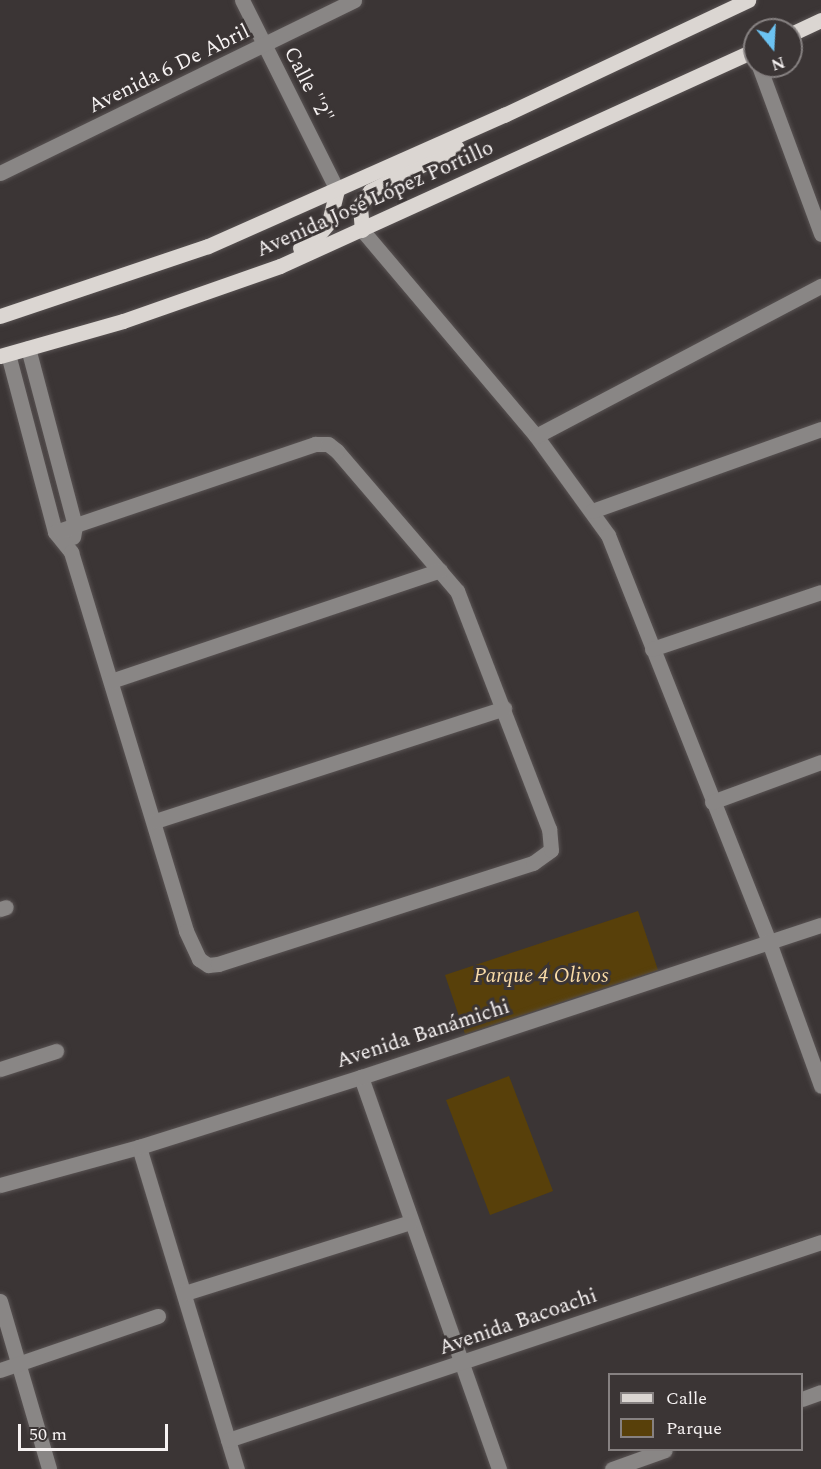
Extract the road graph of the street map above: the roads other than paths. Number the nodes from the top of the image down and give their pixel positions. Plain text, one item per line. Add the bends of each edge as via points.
1 (242, 0) edge
2 (354, 0) edge
3 (748, 0) edge
4 (731, 4) edge
5 (821, 20) edge
6 (803, 28) edge
7 (264, 46) junction
8 (743, 57) edge
9 (763, 78) edge
10 (504, 116) junction
11 (0, 173) edge
12 (338, 190) junction
13 (362, 230) junction
14 (821, 234) edge
15 (230, 283) junction
16 (821, 286) edge
17 (0, 316) edge
18 (28, 348) junction
19 (4, 355) edge
20 (821, 429) edge
21 (536, 436) junction
22 (592, 511) junction
23 (75, 526) junction
24 (56, 532) junction
25 (70, 552) junction
26 (440, 570) junction
27 (821, 592) edge
28 (652, 649) junction
29 (111, 681) junction
30 (504, 708) junction
31 (821, 762) edge
32 (711, 802) junction
33 (155, 821) junction
34 (821, 925) edge
35 (769, 942) junction
36 (56, 1051) dead end
37 (0, 1069) edge
38 (360, 1077) junction
39 (821, 1086) edge
40 (139, 1147) junction
41 (0, 1185) edge
42 (410, 1222) junction
43 (821, 1242) edge
44 (185, 1293) junction
45 (0, 1301) edge
46 (158, 1316) dead end
47 (19, 1361) junction
48 (460, 1364) junction
49 (0, 1370) edge
50 (821, 1392) edge
51 (803, 1398) edge
52 (228, 1440) junction
53 (660, 1451) edge
54 (49, 1469) edge
55 (237, 1469) edge
56 (499, 1469) edge
57 (612, 1469) edge

1 - 7 street, Calle "2"
2 - 7 street, Avenida 6 De Abril
3 - 4 main road, Avenida José López Portillo
4 - 10 main road, Avenida José López Portillo
5 - 6 main road
7 - 11 street, Avenida 6 De Abril
7 - 12 street, Calle "2"
8 - 13 main road, Avenida José López Portillo
9 - 14 street
10 - 12 main road, Avenida José López Portillo
10 - 13 main road via 457,147 370,191 360,205
12 - 15 main road via 333,214 314,240
12 - 17 main road, Avenida José López Portillo via 208,246
13 - 15 main road, Avenida José López Portillo
13 - 21 street
15 - 18 main road, Avenida José López Portillo via 123,321
16 - 21 street
18 - 19 main road, Avenida José López Portillo
18 - 23 street
19 - 24 street
20 - 22 street
21 - 22 street
22 - 28 street via 620,560
23 - 24 street
23 - 25 street
23 - 26 street via 315,444 328,444
24 - 25 street
25 - 29 street
26 - 29 street
26 - 30 street via 465,607
27 - 28 street
28 - 32 street
29 - 33 street
30 - 33 street
30 - 33 street via 552,839 551,850 533,863 208,965 199,959 186,931
31 - 32 street
32 - 35 street
34 - 35 street, Avenida Banámichi
35 - 38 street, Avenida Banámichi
35 - 39 street
36 - 37 street
38 - 40 street, Avenida Banámichi
38 - 42 street
40 - 41 street, Avenida Banámichi
40 - 44 street
42 - 44 street
42 - 48 street
43 - 48 street, Avenida Bacoachi
44 - 52 street
45 - 47 street
46 - 47 street
47 - 49 street
47 - 54 street
48 - 52 street, Avenida Bacoachi
48 - 56 street
50 - 51 street
52 - 55 street
53 - 57 street

